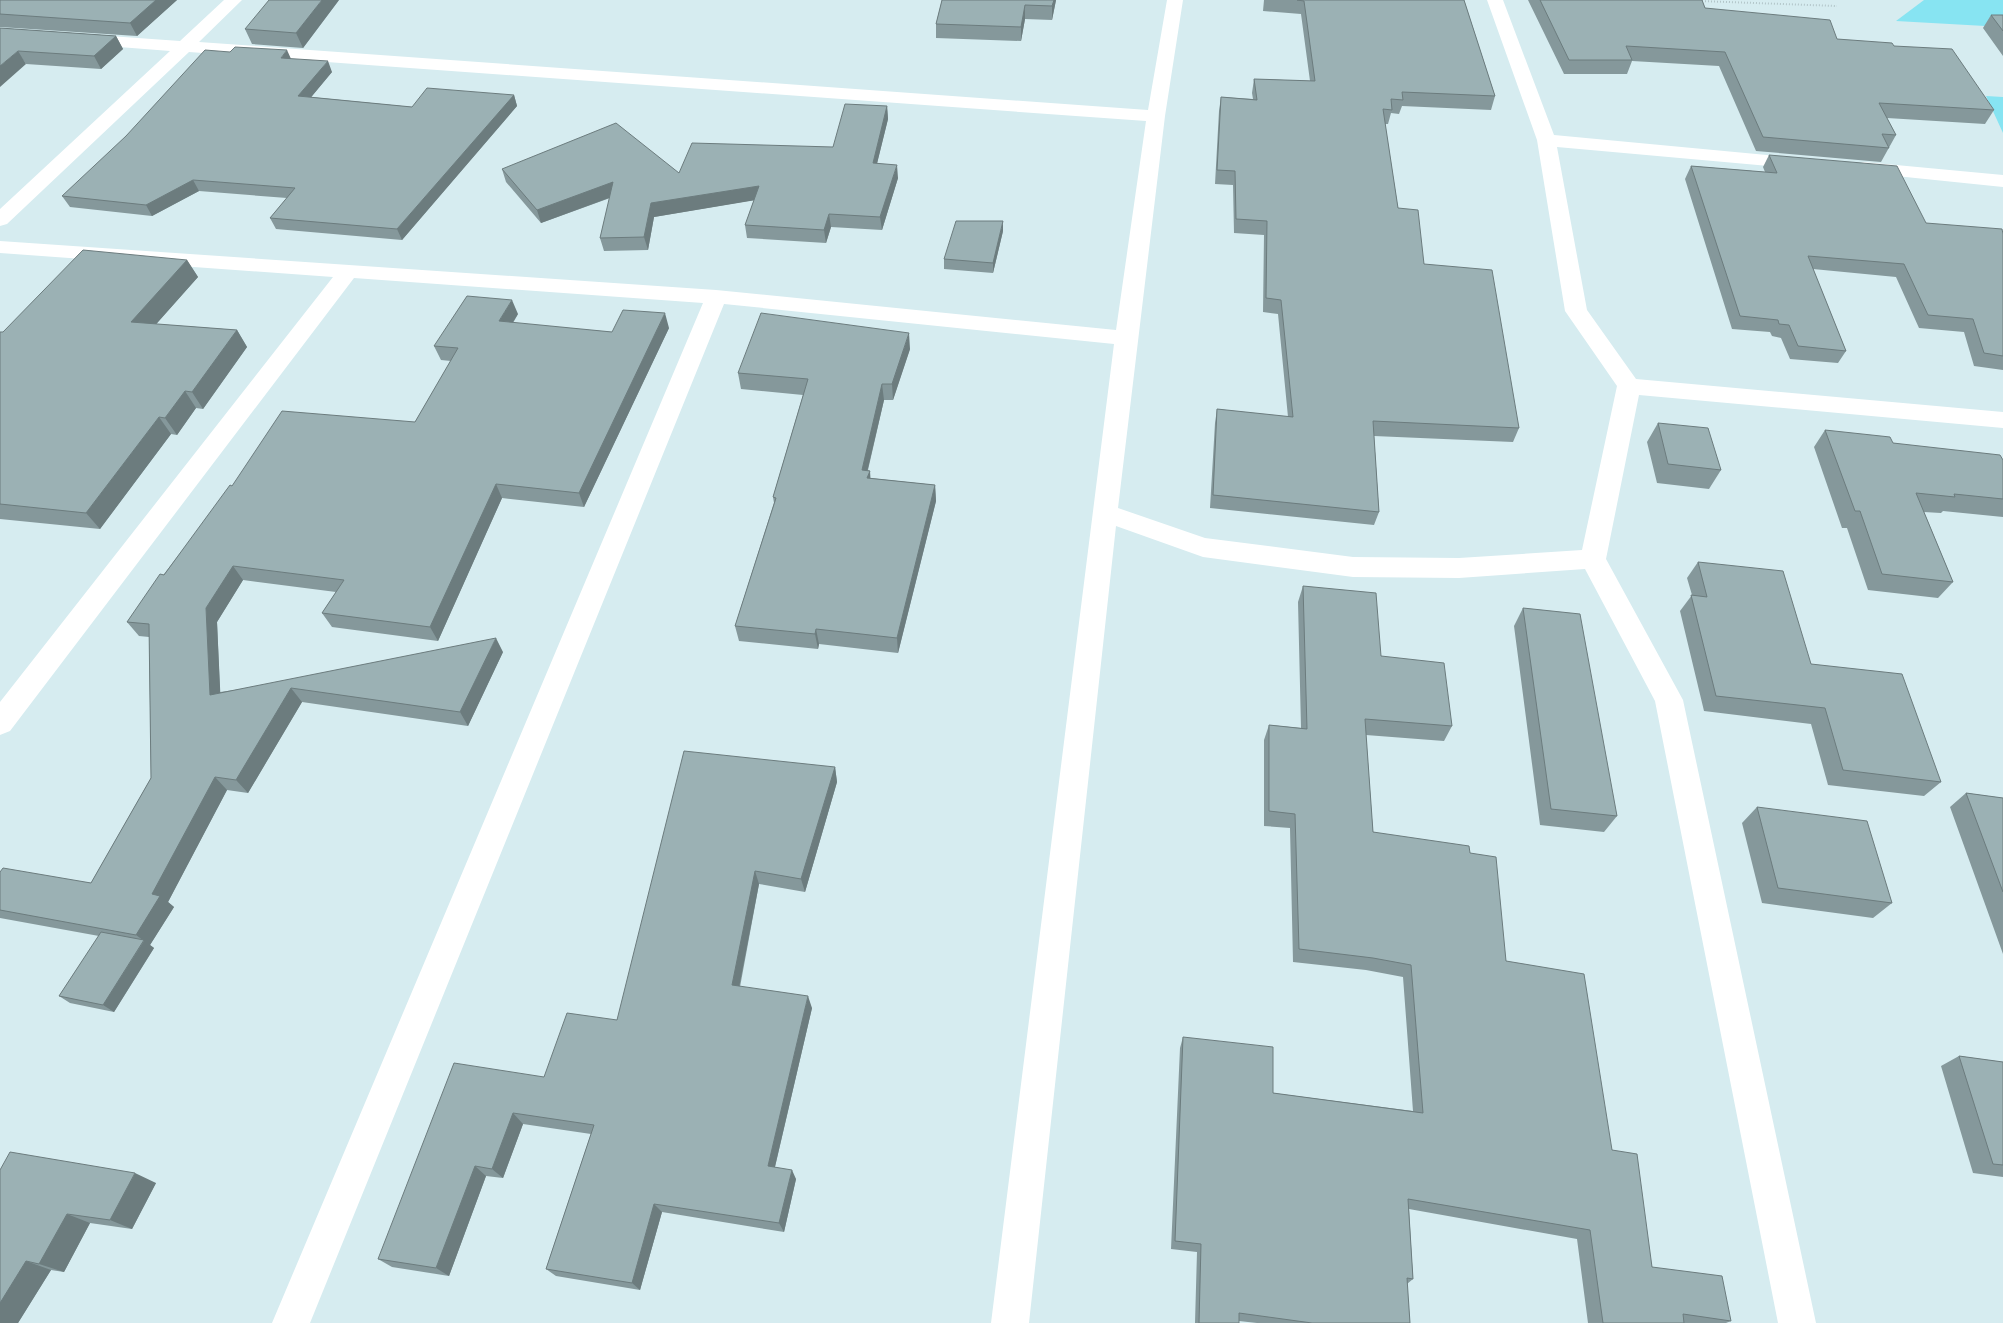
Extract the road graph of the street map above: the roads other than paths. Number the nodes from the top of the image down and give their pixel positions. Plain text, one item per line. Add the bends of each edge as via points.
1 (234, 0) edge
2 (1175, 0) edge
3 (1495, 0) edge
4 (68, 38) edge
5 (186, 46) junction
6 (1156, 116) junction
7 (1546, 140) junction
8 (1824, 165) edge
9 (1844, 166) edge
10 (2003, 181) edge
11 (0, 220) edge
12 (0, 248) edge
13 (348, 272) junction
14 (716, 297) junction
15 (1126, 338) junction
16 (1629, 386) junction
17 (2003, 420) edge
18 (1106, 513) junction
19 (1593, 559) junction
20 (0, 723) edge
21 (291, 1323) edge
22 (1010, 1323) edge
23 (1797, 1323) edge

1 - 5 street
2 - 6 street
3 - 7 street
4 - 5 street
5 - 6 street
5 - 11 street
6 - 15 street
7 - 8 street
7 - 16 street via 1576,311
9 - 10 street
12 - 13 street
13 - 14 street
13 - 20 street
14 - 15 street
14 - 21 street
15 - 18 street
16 - 17 street
16 - 19 street
18 - 19 street via 1203,547 1353,567 1459,568
18 - 22 street
19 - 23 street via 1670,700

